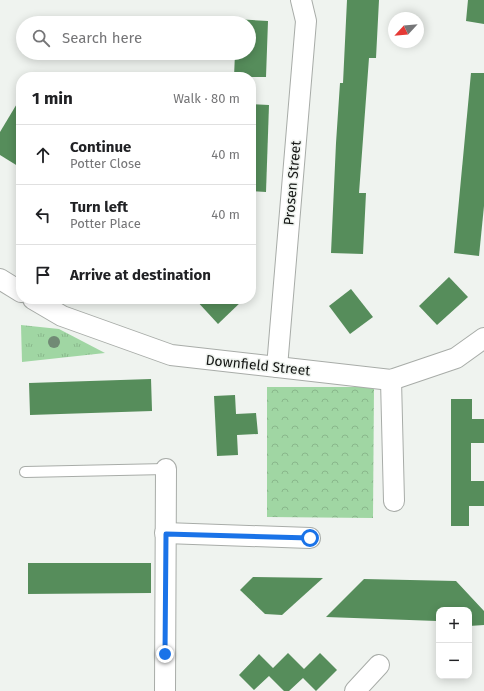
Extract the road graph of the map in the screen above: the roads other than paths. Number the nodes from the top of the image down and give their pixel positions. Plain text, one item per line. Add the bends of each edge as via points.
1 (301, 0) edge
2 (42, 304) edge
3 (484, 338) edge
4 (277, 367) junction
5 (391, 380) junction
6 (166, 469) joint
7 (25, 472) dead end
8 (394, 501) dead end
9 (166, 534) junction
10 (310, 538) dead end
11 (379, 665) dead end
12 (165, 691) edge
13 (355, 691) edge

1 - 4 street, Prosen Street via 306,20
2 - 4 street, Downfield Street via 62,316 171,355
3 - 5 street, Downfield Street via 456,358
4 - 5 street, Downfield Street
5 - 8 street
6 - 7 lane
6 - 9 street
9 - 10 street
9 - 12 street
11 - 13 street

